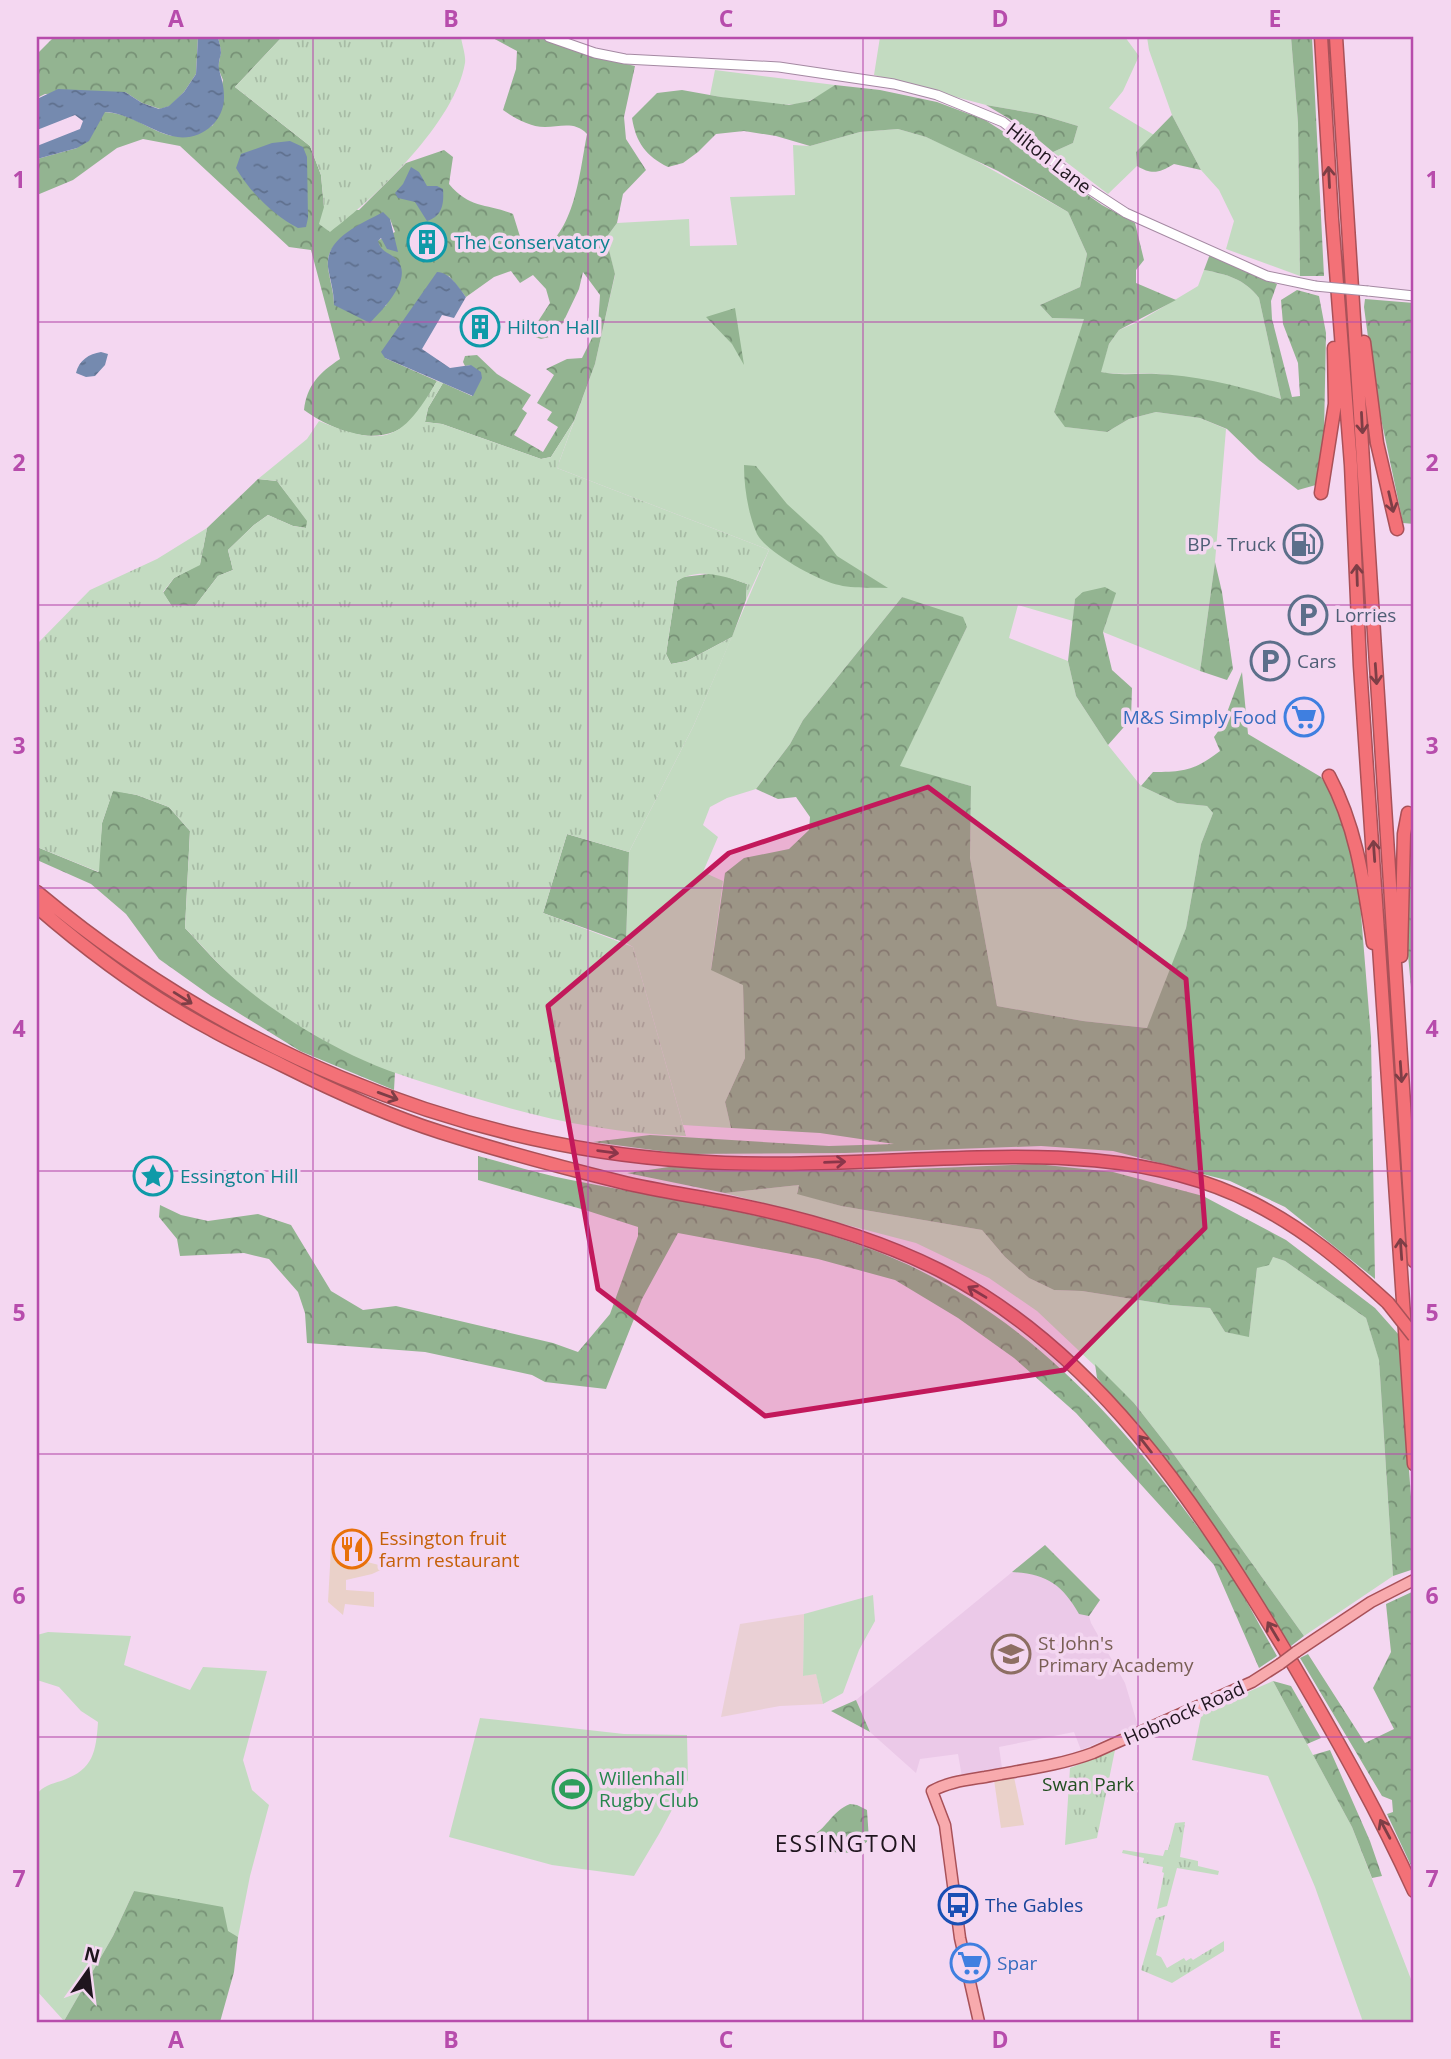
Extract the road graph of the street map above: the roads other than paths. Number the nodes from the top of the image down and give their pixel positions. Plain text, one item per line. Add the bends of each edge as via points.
1 (549, 37) edge
2 (1321, 37) edge
3 (1336, 37) edge
4 (1349, 216) junction
5 (1332, 219) junction
6 (1414, 296) edge
7 (1321, 493) dead end
8 (1397, 529) dead end
9 (1329, 776) dead end
10 (1408, 813) dead end
11 (37, 883) edge
12 (37, 892) edge
13 (37, 907) edge
14 (37, 915) edge
15 (103, 959) junction
16 (125, 961) junction
17 (1393, 1047) junction
18 (1414, 1261) edge
19 (1414, 1336) edge
20 (1414, 1464) edge
21 (1414, 1580) edge
22 (1414, 1891) edge
23 (979, 2022) edge

1 - 6 street, Hilton Lane, bridge via 625,59 779,67 937,95 1003,122 1126,214 1267,276
5 -> 2 highway
3 - 4 highway
4 -> 8 highway via 1377,443
4 -> 17 highway
5 - 7 highway via 1335,404
17 -> 5 highway via 1360,666 1352,477
9 - 17 highway via 1343,802 1362,867
10 - 17 highway
11 - 16 highway
12 - 16 highway
13 - 15 highway
14 - 15 highway
22 -> 15 highway via 1305,1685 1236,1569 1180,1488 1084,1376 1006,1311 939,1270 846,1232 627,1183 436,1131 321,1084 209,1029
16 -> 19 highway, bridge via 218,1018 327,1073 440,1114 582,1148 771,1165 1034,1155 1089,1158 1168,1171 1252,1202 1293,1225 1334,1254 1388,1303
17 -> 18 highway
20 -> 17 highway
21 - 23 main road, Hobnock Road, bridge via 1338,1622 1252,1682 1082,1757 932,1791 945,1825 964,1958

